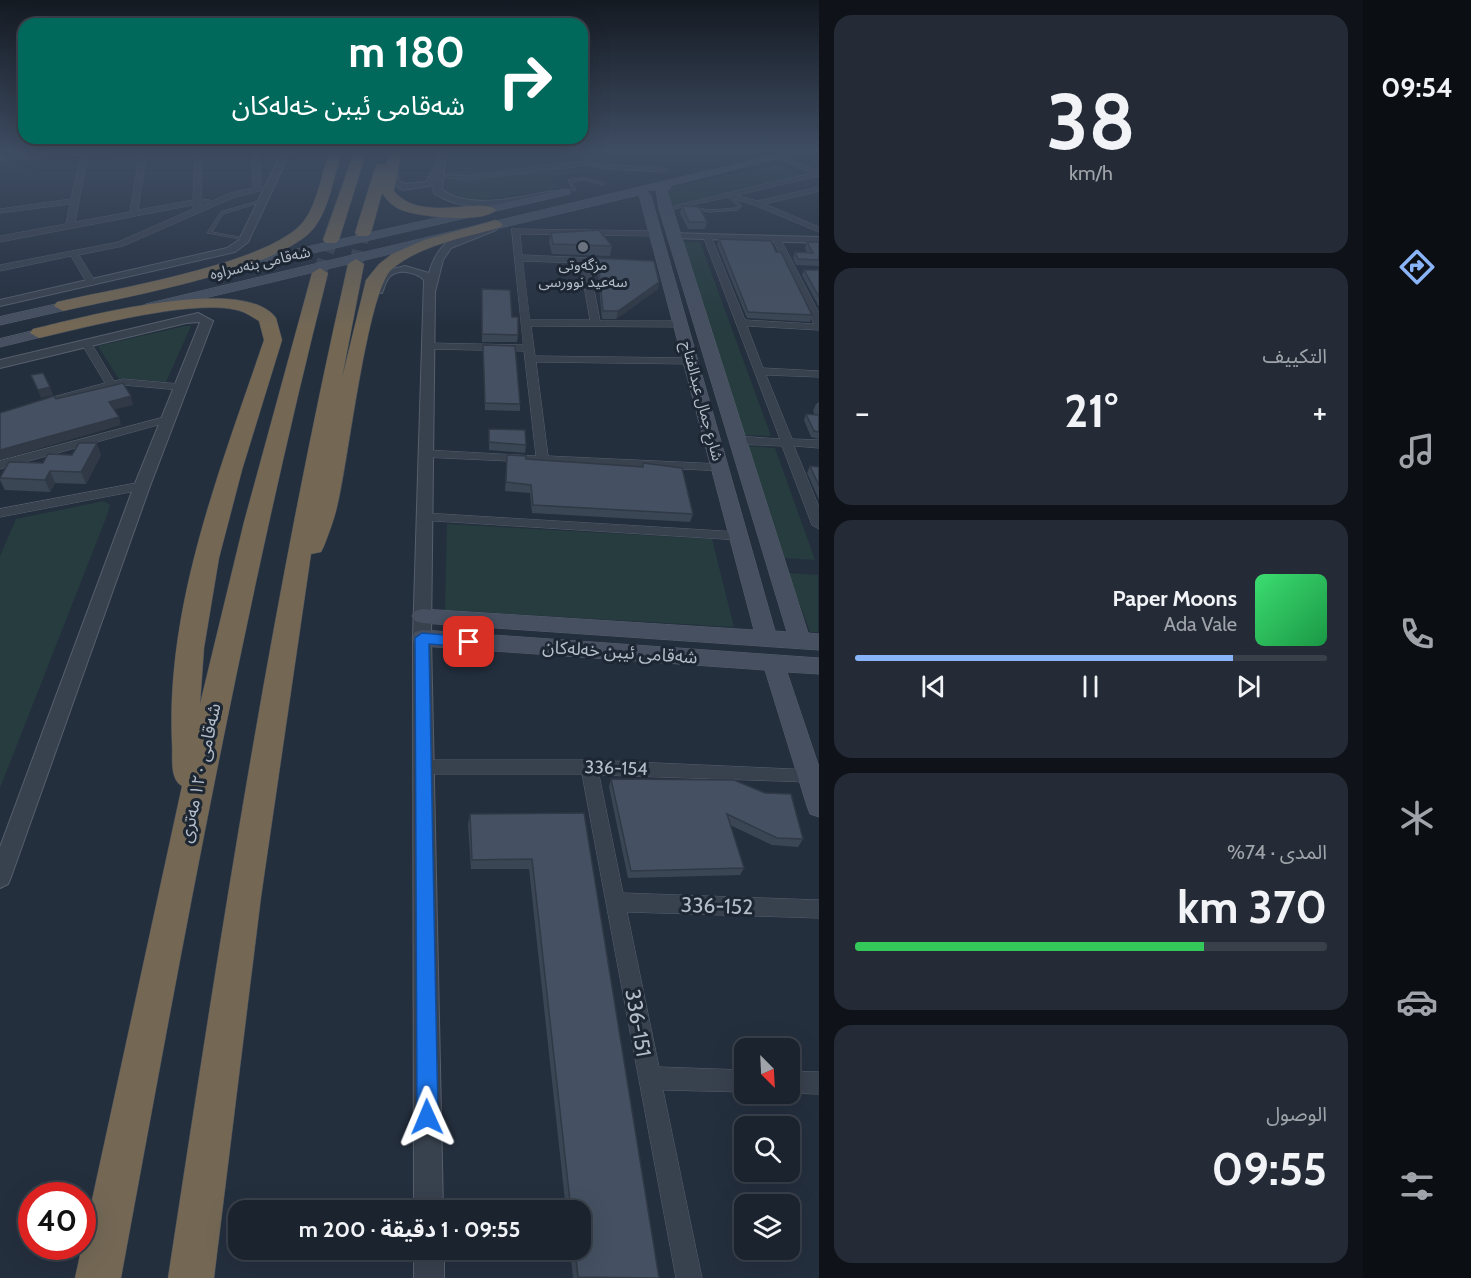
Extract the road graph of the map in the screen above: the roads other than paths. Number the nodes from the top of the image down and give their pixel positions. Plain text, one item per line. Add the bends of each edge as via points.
1 (73, 210) edge
2 (134, 210) edge
3 (164, 210) edge
4 (190, 210) edge
5 (233, 210) edge
6 (259, 210) edge
7 (315, 210) edge
8 (341, 210) edge
9 (371, 210) edge
10 (423, 210) edge
11 (514, 210) edge
12 (546, 210) edge
13 (649, 210) edge
14 (669, 210) edge
15 (703, 210) edge
16 (727, 210) edge
17 (772, 210) edge
18 (134, 213) junction
19 (532, 215) junction
20 (493, 217) junction
21 (70, 225) junction
22 (819, 230) edge
23 (363, 233) tunnel mouth
24 (656, 233) junction
25 (674, 235) junction
26 (707, 236) junction
27 (776, 238) junction
28 (0, 239) edge
29 (244, 239) junction
30 (331, 240) tunnel mouth
31 (819, 240) edge
32 (74, 254) junction
33 (518, 258) junction
34 (584, 260) junction
35 (618, 261) edge
36 (356, 264) tunnel mouth
37 (0, 268) edge
38 (320, 273) tunnel mouth
39 (91, 283) junction
40 (0, 303) edge
41 (430, 305) junction
42 (63, 306) junction
43 (0, 321) edge
44 (525, 323) junction
45 (741, 323) junction
46 (596, 324) junction
47 (681, 324) junction
48 (819, 325) edge
49 (363, 327) junction
50 (39, 333) junction
51 (686, 340) junction
52 (706, 341) junction
53 (0, 343) edge
54 (86, 343) junction
55 (429, 346) junction
56 (529, 354) junction
57 (691, 361) junction
58 (0, 364) edge
59 (759, 371) junction
60 (819, 374) edge
61 (111, 385) junction
62 (180, 387) junction
63 (44, 402) edge
64 (168, 418) junction
65 (736, 440) junction
66 (787, 442) junction
67 (819, 444) edge
68 (426, 454) junction
69 (542, 459) junction
70 (0, 465) edge
71 (721, 468) junction
72 (142, 486) junction
73 (813, 497) edge
74 (1, 515) edge
75 (424, 517) junction
76 (819, 525) edge
77 (739, 536) junction
78 (422, 627) junction
79 (768, 639) junction
80 (809, 642) edge
81 (773, 663) junction
82 (816, 671) edge
83 (423, 767) junction
84 (589, 767) junction
85 (808, 775) junction
86 (819, 806) edge
87 (191, 813) junction
88 (0, 877) edge
89 (616, 902) junction
90 (819, 909) edge
91 (234, 966) junction
92 (648, 1078) junction
93 (734, 1081) edge
94 (800, 1082) edge
95 (819, 1083) edge
96 (428, 1200) edge
97 (429, 1260) edge
98 (98, 1278) edge
99 (191, 1278) edge
100 (429, 1278) edge
101 (689, 1278) edge

1 - 21 street
2 - 18 street
3 - 18 street
4 - 32 street via 120,244
5 - 29 lane via 222,213 209,233
6 - 29 street
7 - 42 highway via 300,234 282,246 243,261
8 - 30 highway
9 - 23 highway
10 - 20 highway
11 - 20 main road, شەقامی بنەسراوە
12 - 19 main road, شەقامی بنەسراوە
13 - 24 main road, شارع جمال عبدالفتاح
14 - 25 main road, شارع جمال عبدالفتاح
15 - 16 lane
17 - 22 street
18 - 21 street
19 - 20 main road, شەقامی بنەسراوە
19 - 41 street via 465,237 441,251 436,260
20 - 42 main road, شەقامی بنەسراوە
20 - 49 highway via 387,265 374,280
20 - 50 main road, شەقامی بنەسراوە
21 - 28 street
24 - 33 street via 515,231
24 - 47 main road, شارع جمال عبدالفتاح via 658,262
25 - 26 street
25 - 52 main road, شارع جمال عبدالفتاح
26 - 27 street
26 - 45 street
27 - 31 street
27 - 48 street via 796,270
29 - 39 street via 231,250 213,256
32 - 37 street
32 - 39 street
33 - 34 street
33 - 44 street
34 - 35 street
34 - 46 street
36 - 91 highway via 307,503
38 - 87 highway, شەقامی ١٢٠ مەتری via 246,561
39 - 40 street
41 - 49 street via 428,276 413,270 393,272 381,283
41 - 55 street
42 - 43 main road, شەقامی بنەسراوە
44 - 46 street
44 - 56 street
45 - 48 street
45 - 59 street
46 - 47 street
47 - 51 main road, شارع جمال عبدالفتاح
49 - 91 highway via 327,507 308,557 297,604 268,751
50 - 53 main road, شەقامی بنەسراوە
50 - 87 highway via 211,301 253,310 266,318 273,329 199,600 186,694
51 - 52 main road
51 - 57 main road, شارع جمال عبدالفتاح
52 - 65 main road, شارع جمال عبدالفتاح
54 - 58 street
54 - 61 street
54 - 62 street via 192,317 205,319 206,327
55 - 56 street
55 - 68 street
56 - 57 street
56 - 69 street
57 - 71 main road, شارع جمال عبدالفتاح
59 - 60 street
59 - 66 street
61 - 62 street via 135,382
61 - 63 street
62 - 64 street
64 - 70 street
64 - 72 street
65 - 66 street
65 - 80 main road, شارع جمال عبدالفتاح
66 - 67 street
66 - 73 street
68 - 69 street
68 - 75 street
69 - 71 street
71 - 77 main road, شارع جمال عبدالفتاح
72 - 74 street
72 - 88 street
73 - 76 street
75 - 77 street
75 - 78 street
77 - 79 main road, شارع جمال عبدالفتاح
78 - 79 main road, شەقامی ئیبن خەلەکان
78 - 81 main road, شەقامی ئیبن خەلەکان
78 - 83 street
79 - 80 main road, شەقامی ئیبن خەلەکان
81 - 82 main road, شەقامی ئیبن خەلەکان
81 - 85 main road
83 - 84 street, 336-154
83 - 96 street
84 - 85 street, 336-154
84 - 89 street, 336-151
85 - 86 main road
87 - 98 highway, شەقامی ١٢٠ مەتری
89 - 90 street, 336-152
89 - 92 street, 336-151
91 - 99 highway
92 - 93 street
92 - 101 street, 336-151
94 - 95 street
97 - 100 street

